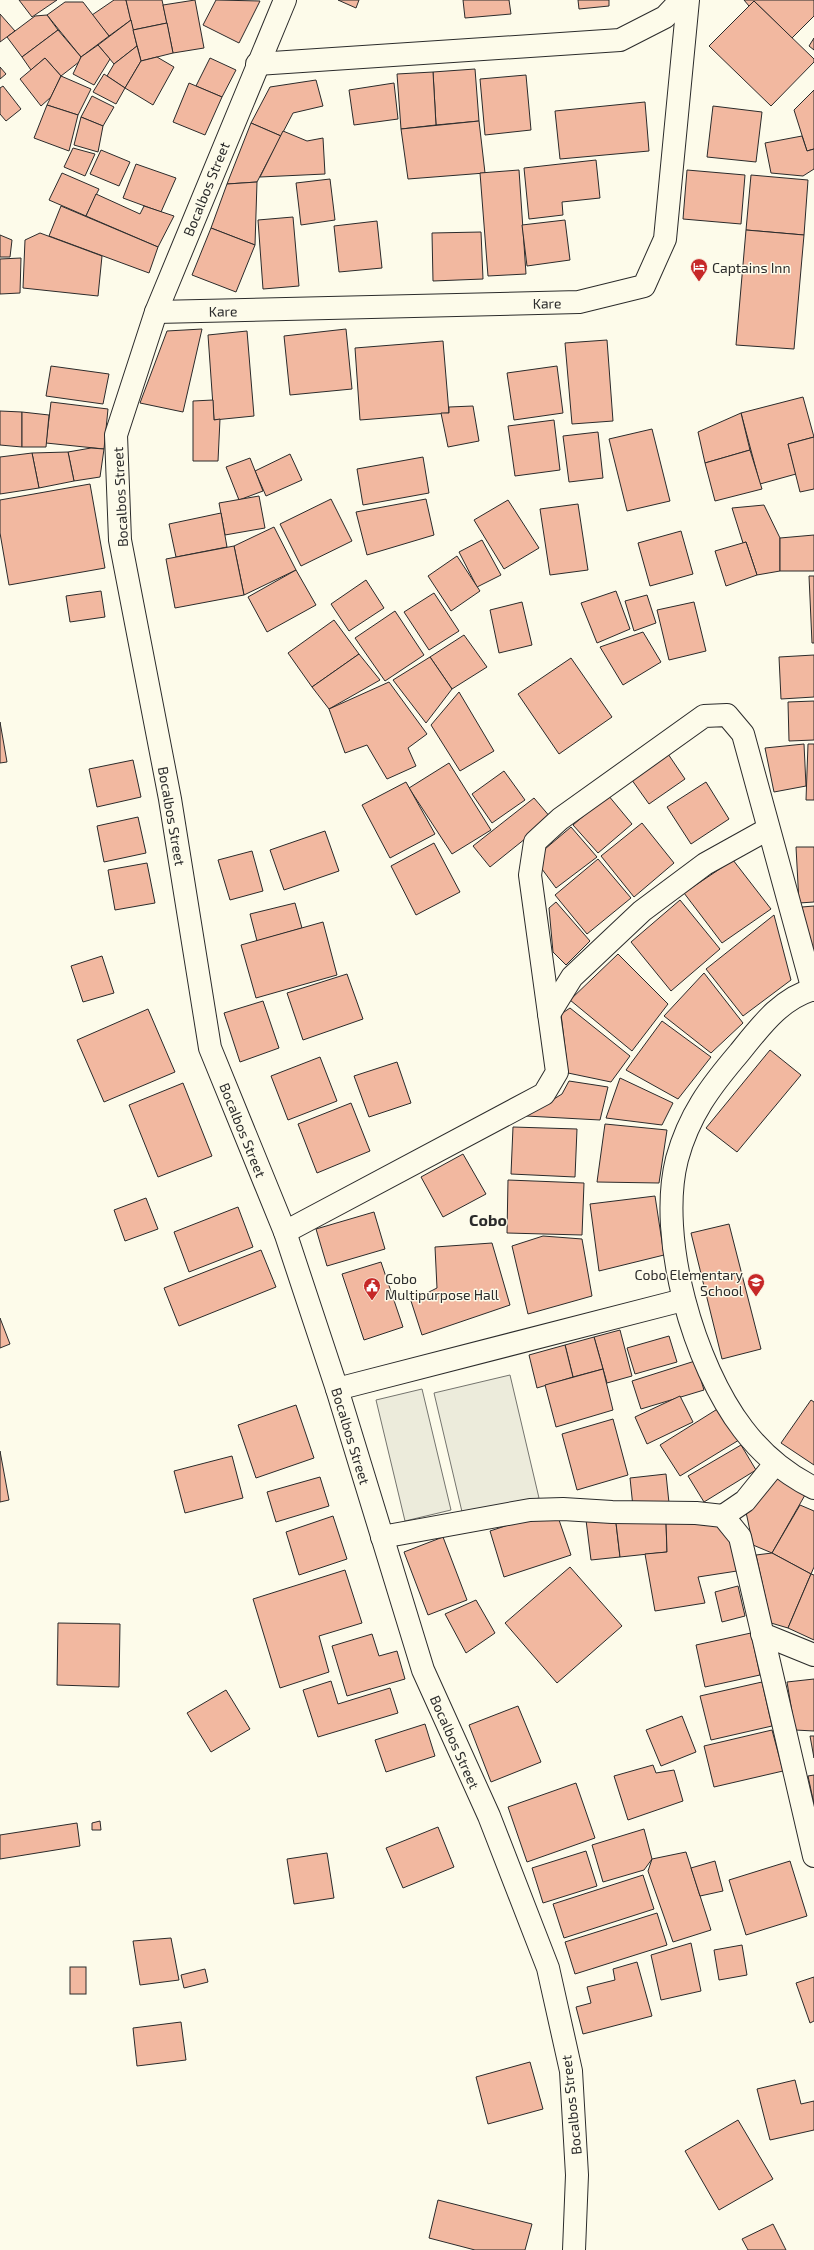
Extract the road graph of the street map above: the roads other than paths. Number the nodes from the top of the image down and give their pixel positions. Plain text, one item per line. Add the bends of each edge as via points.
1 (286, 0) edge
2 (681, 0) edge
3 (688, 0) edge
4 (258, 64) junction
5 (156, 312) junction
6 (768, 829) junction
7 (813, 990) edge
8 (548, 1014) junction
9 (285, 1232) junction
10 (682, 1300) junction
11 (337, 1388) junction
12 (775, 1464) junction
13 (814, 1488) edge
14 (723, 1516) junction
15 (382, 1537) junction
16 (762, 1634) junction
17 (814, 1655) edge
18 (814, 1856) edge
19 (574, 2250) edge

1 - 4 street, Bocalbos Street
2 - 4 street via 665,17 620,40
3 - 5 street, Kare via 665,238 644,286 580,302
4 - 5 street, Bocalbos Street
5 - 9 street, Bocalbos Street via 116,435 120,540 170,799 210,1048
6 - 7 street
6 - 8 street via 704,864 642,911 572,978
6 - 8 street via 743,734 728,715 704,716 560,819 535,842 530,875
7 - 10 street via 797,995 783,1004 763,1024 721,1074 693,1114 677,1159 671,1200
8 - 9 street via 557,1072 544,1094
9 - 11 street, Bocalbos Street
10 - 11 street
10 - 12 street via 700,1350 719,1389 742,1428
11 - 15 street, Bocalbos Street
12 - 13 street
12 - 14 street via 745,1501
14 - 15 street via 696,1513 530,1510
14 - 16 street via 740,1537
15 - 19 street, Bocalbos Street via 423,1670 489,1816 548,1968 571,2071 577,2175
16 - 17 street
16 - 18 street

